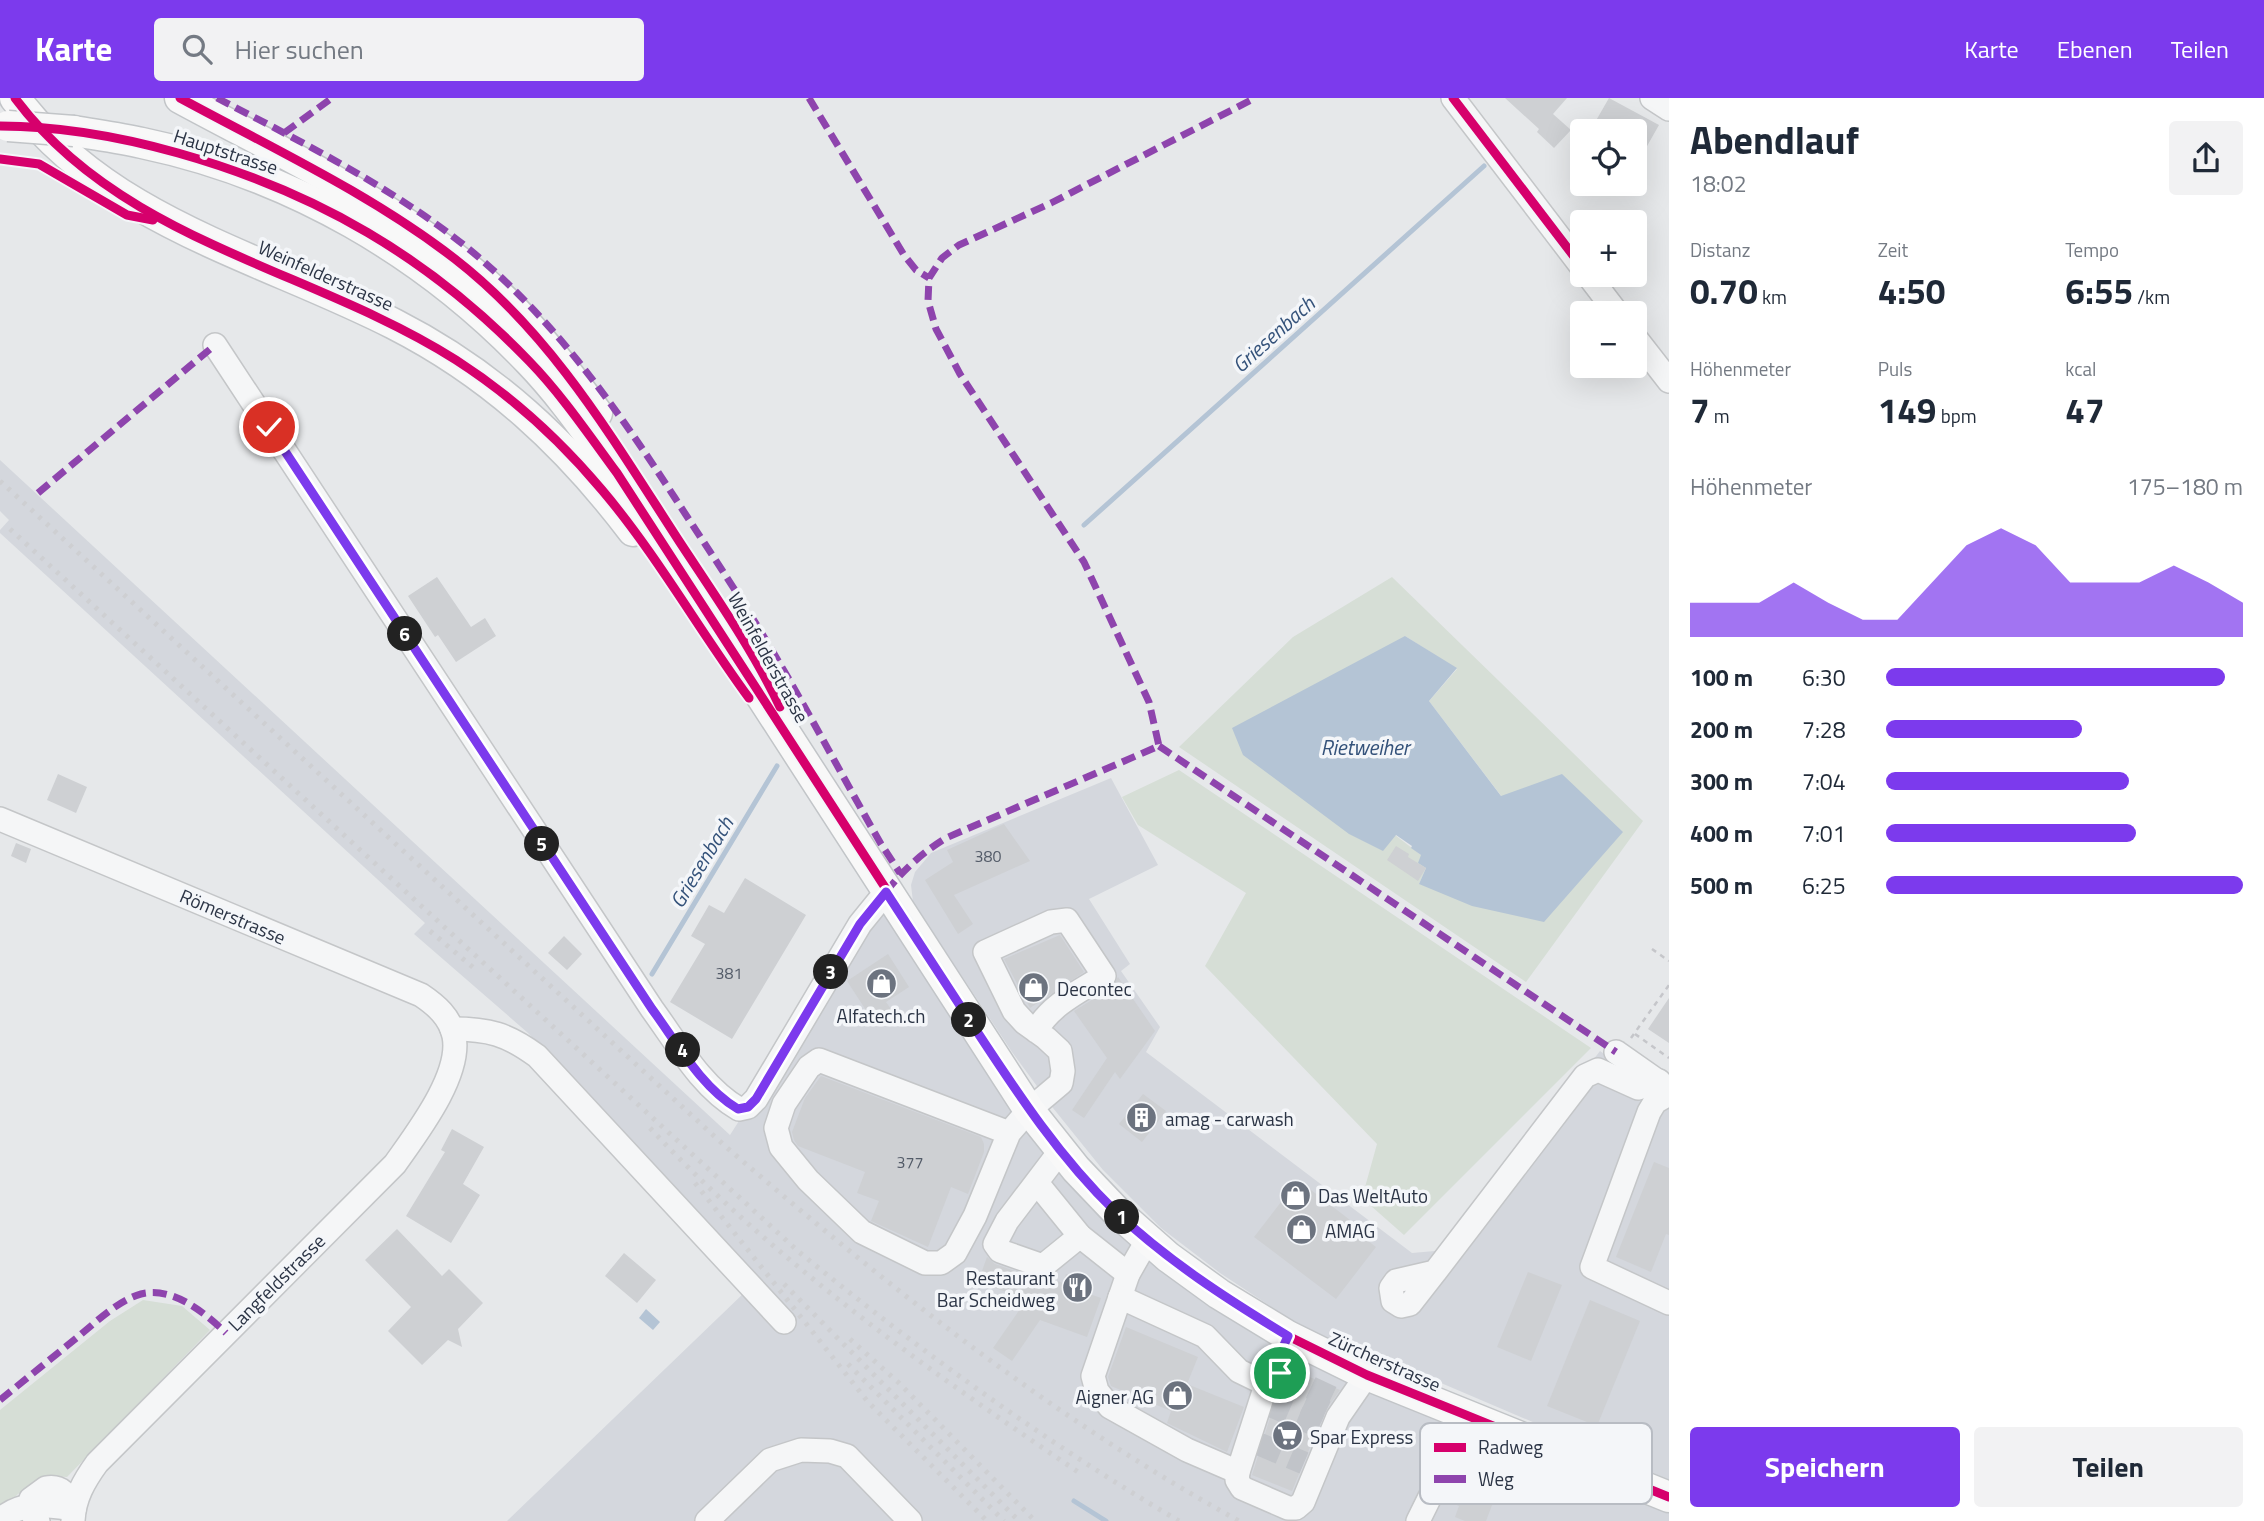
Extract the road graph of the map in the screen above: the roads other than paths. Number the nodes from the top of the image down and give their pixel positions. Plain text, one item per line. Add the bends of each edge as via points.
1 (180, 98) edge
2 (1453, 98) edge
3 (1652, 98) edge
4 (1669, 109) edge
5 (7, 117) edge
6 (1570, 251) edge
7 (1597, 287) edge
8 (1608, 301) edge
9 (215, 345) dead end
10 (1647, 353) edge
11 (1669, 381) edge
12 (804, 762) junction
13 (0, 819) edge
14 (886, 892) junction
15 (452, 1029) junction
16 (1036, 1031) junction
17 (1616, 1052) road end
18 (1666, 1088) edge
19 (1029, 1110) junction
20 (1009, 1133) junction
21 (1060, 1150) junction
22 (1037, 1183) junction
23 (1080, 1236) junction
24 (1147, 1239) junction
25 (1435, 1272) dead end
26 (1129, 1274) junction
27 (1120, 1297) junction
28 (1669, 1303) edge
29 (784, 1322) dead end
30 (1288, 1336) junction
31 (1367, 1375) junction
32 (1270, 1387) junction
33 (1470, 1416) junction
34 (1467, 1423) edge
35 (1487, 1423) edge
36 (1238, 1472) junction
37 (1652, 1490) edge
38 (1669, 1497) edge
39 (1426, 1504) edge
40 (34, 1513) edge
41 (74, 1515) edge
42 (0, 1520) edge
43 (707, 1521) edge
44 (910, 1521) edge
45 (1418, 1521) edge

1 - 12 main road, Weinfelderstrasse via 405,224 513,309 562,365 611,434 731,620 775,697
2 - 6 street
3 - 4 street
5 - 12 main road, Weinfelderstrasse via 25,112 93,176 126,199 201,239 394,324 517,404 603,491 732,674
5 - 12 main road, Hauptstrasse, bridge via 143,143 272,184 383,241 439,278 531,362 609,462
7 - 8 street
9 - 14 street via 652,1009 727,1102 738,1109 756,1099 860,924
10 - 11 street
12 - 14 main road, Zürcherstrasse
13 - 15 street, Römerstrasse via 421,995 445,1015
14 - 19 main road, Zürcherstrasse
15 - 29 street via 503,1035 537,1056
15 - 41 street, Langfeldstrasse via 455,1049 450,1072 395,1164 112,1447 85,1481
16 - 16 street via 1014,1011 985,952 1051,922 1067,920 1104,976 1052,1010
16 - 19 street via 1060,1051 1063,1070 1061,1083
17 - 18 street
18 - 25 street via 1638,1088 1598,1070 1585,1076
18 - 28 street via 1649,1112 1592,1267
19 - 20 street
19 - 21 main road, Zürcherstrasse
20 - 20 street via 955,1253 941,1263 925,1263 862,1232 808,1180 781,1147 776,1128 783,1104 819,1060
21 - 22 street
21 - 24 main road, Zürcherstrasse
22 - 23 street
22 - 23 street via 1007,1221 995,1244 1000,1251 1044,1266
23 - 26 street
24 - 26 street
24 - 30 main road, Zürcherstrasse via 1219,1294
26 - 27 street
27 - 32 street via 1205,1336 1239,1371
27 - 36 street via 1093,1376 1097,1391 1110,1407
30 - 31 main road, Zürcherstrasse
30 - 32 street
31 - 33 main road, Zürcherstrasse
31 - 36 street via 1334,1416 1309,1467 1303,1502 1296,1508 1242,1488
32 - 36 street
33 - 34 street
33 - 35 main road, Zürcherstrasse
37 - 38 main road, Zürcherstrasse
39 - 45 street
40 - 41 street
40 - 42 street via 13,1510
43 - 44 street via 770,1460 801,1450 847,1456

